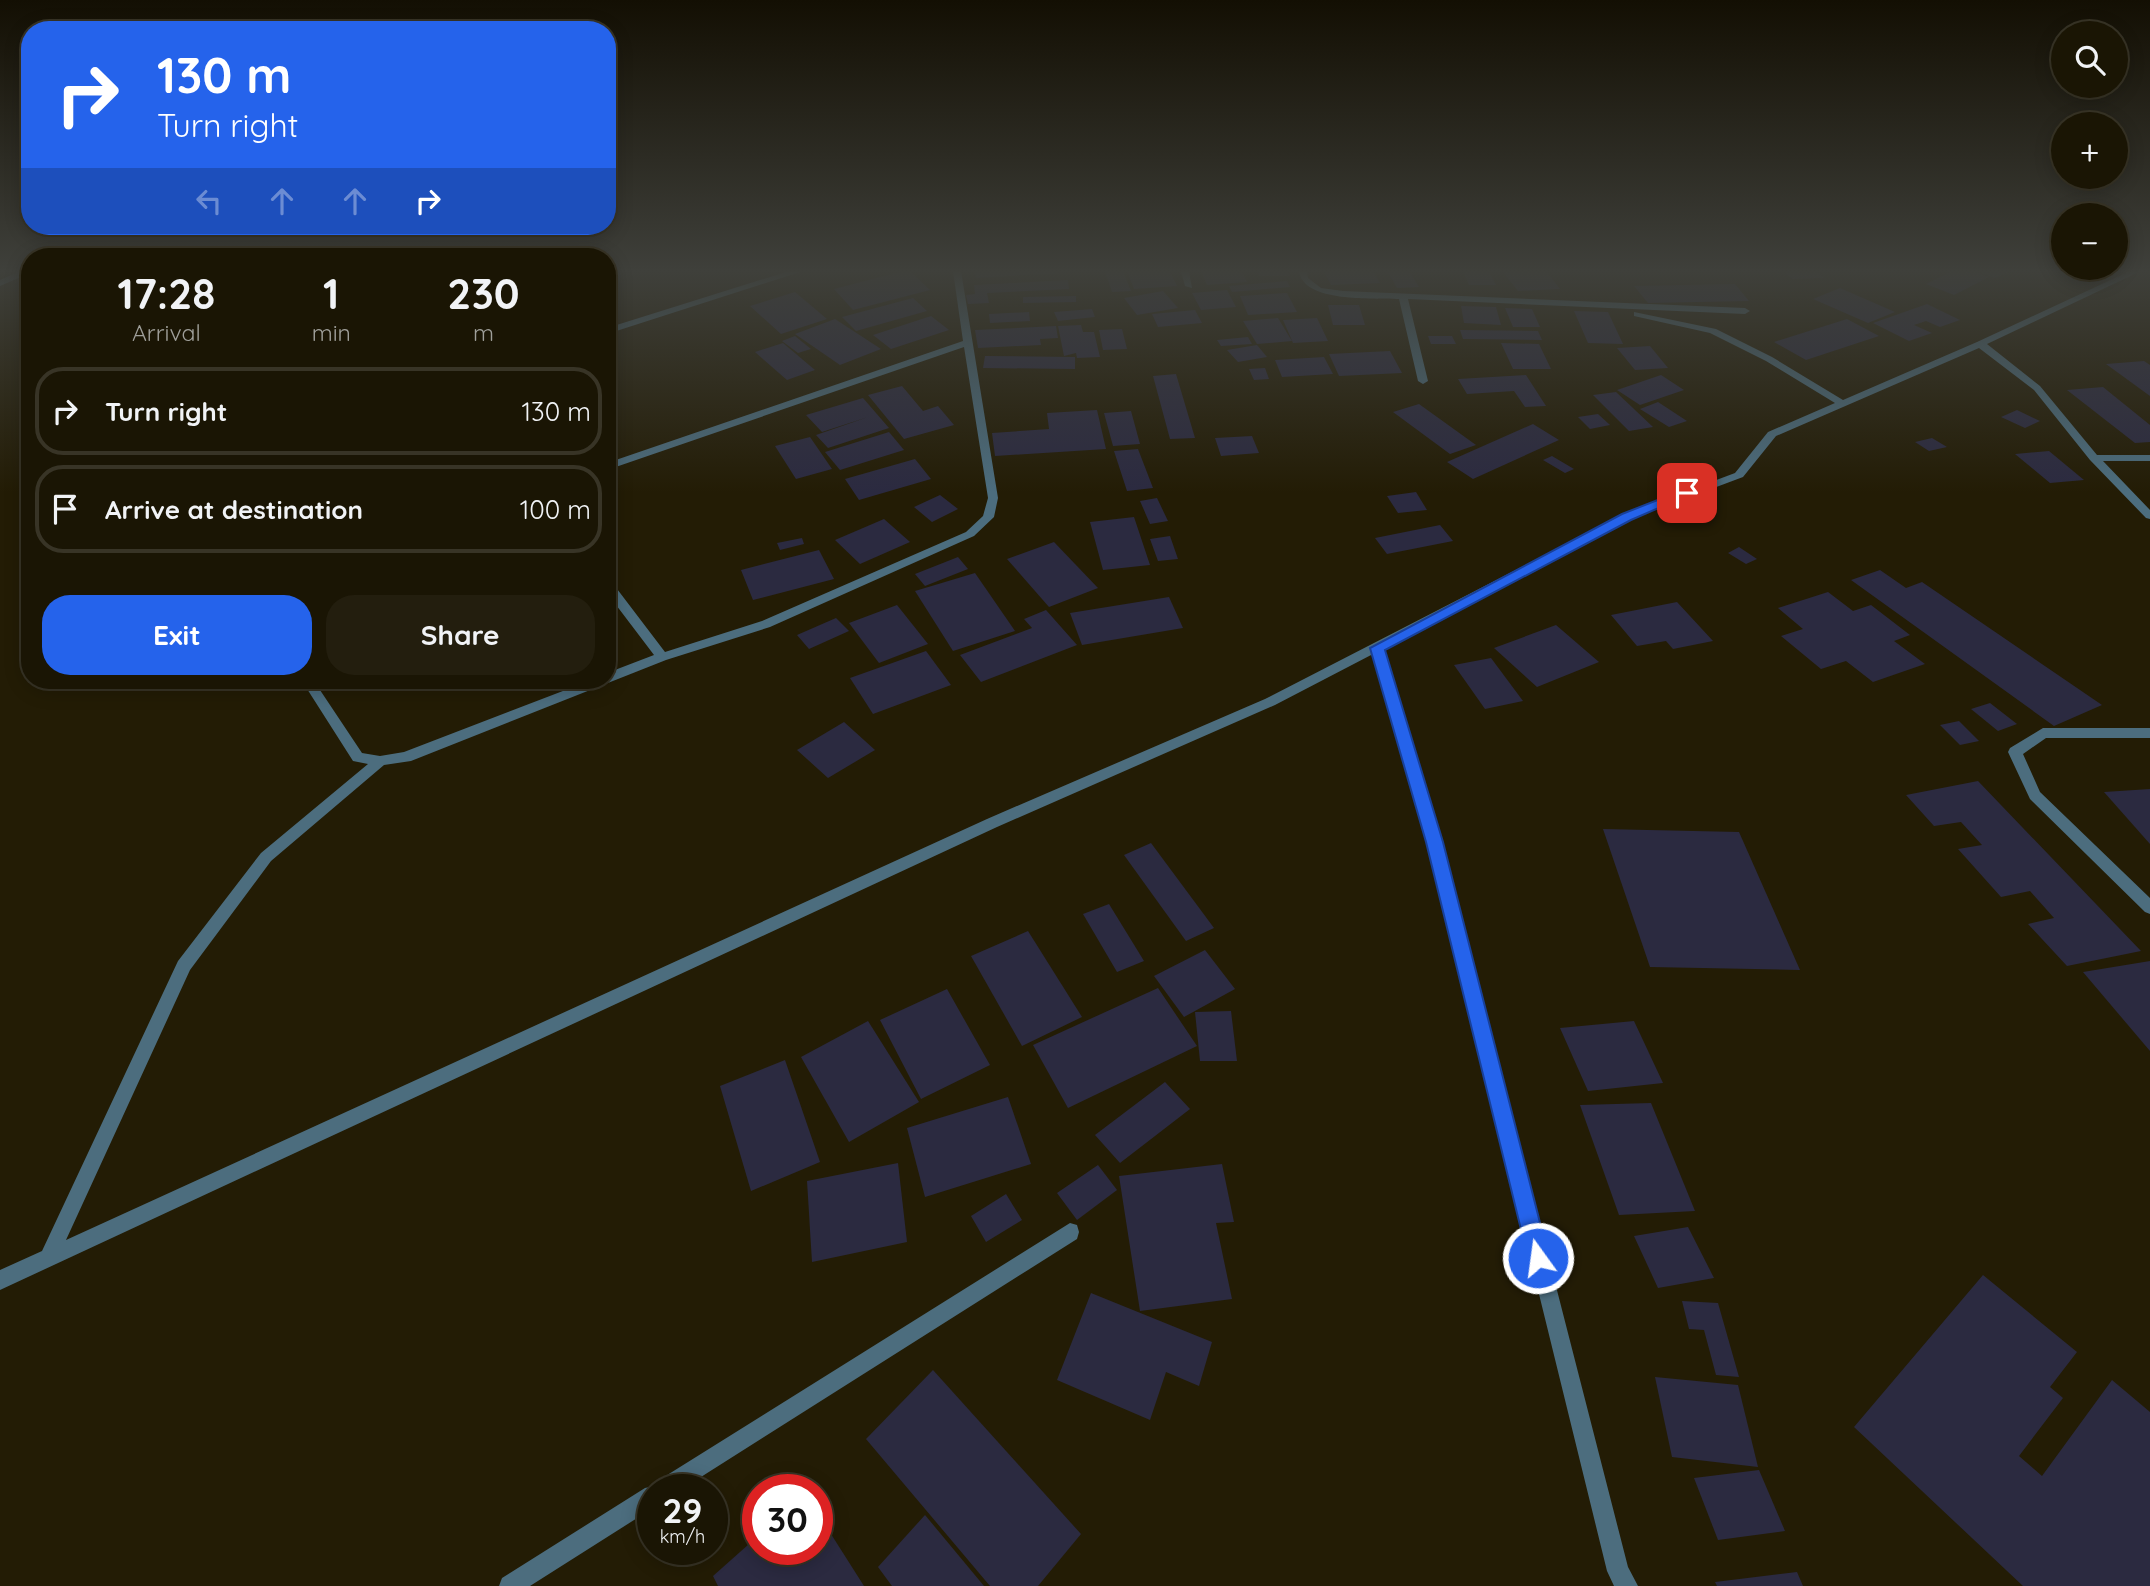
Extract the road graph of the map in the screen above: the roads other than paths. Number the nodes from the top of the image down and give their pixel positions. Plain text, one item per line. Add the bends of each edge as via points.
1 (961, 345) edge
2 (970, 345) edge
3 (1414, 345) edge
4 (1742, 345) edge
5 (1978, 345) edge
6 (1981, 345) edge
7 (1423, 381) dead end
8 (1842, 403) junction
9 (2094, 458) junction
10 (2150, 458) edge
11 (616, 464) edge
12 (2150, 516) edge
13 (616, 596) edge
14 (1377, 648) junction
15 (662, 657) junction
16 (616, 675) edge
17 (312, 689) edge
18 (580, 689) edge
19 (2150, 733) edge
20 (380, 761) junction
21 (2150, 908) edge
22 (1070, 1232) dead end
23 (50, 1254) junction
24 (0, 1280) edge
25 (687, 1474) edge
26 (637, 1506) edge
27 (510, 1586) edge
28 (1627, 1586) edge

1 - 11 street
2 - 15 street via 993,498 988,517 970,534 766,624
3 - 7 street
4 - 8 street
5 - 8 street
6 - 9 street via 2036,388
8 - 14 street via 1772,434 1738,475 1627,517
9 - 10 street
9 - 12 street
13 - 15 street
14 - 23 street via 1270,702 979,829
14 - 28 street via 1435,842 1611,1545
15 - 16 street
17 - 20 street via 358,757
18 - 20 street via 406,757
19 - 21 street via 2043,733 2015,752 2035,796
20 - 23 street via 266,857 184,965
22 - 25 street
23 - 24 street
26 - 27 street

